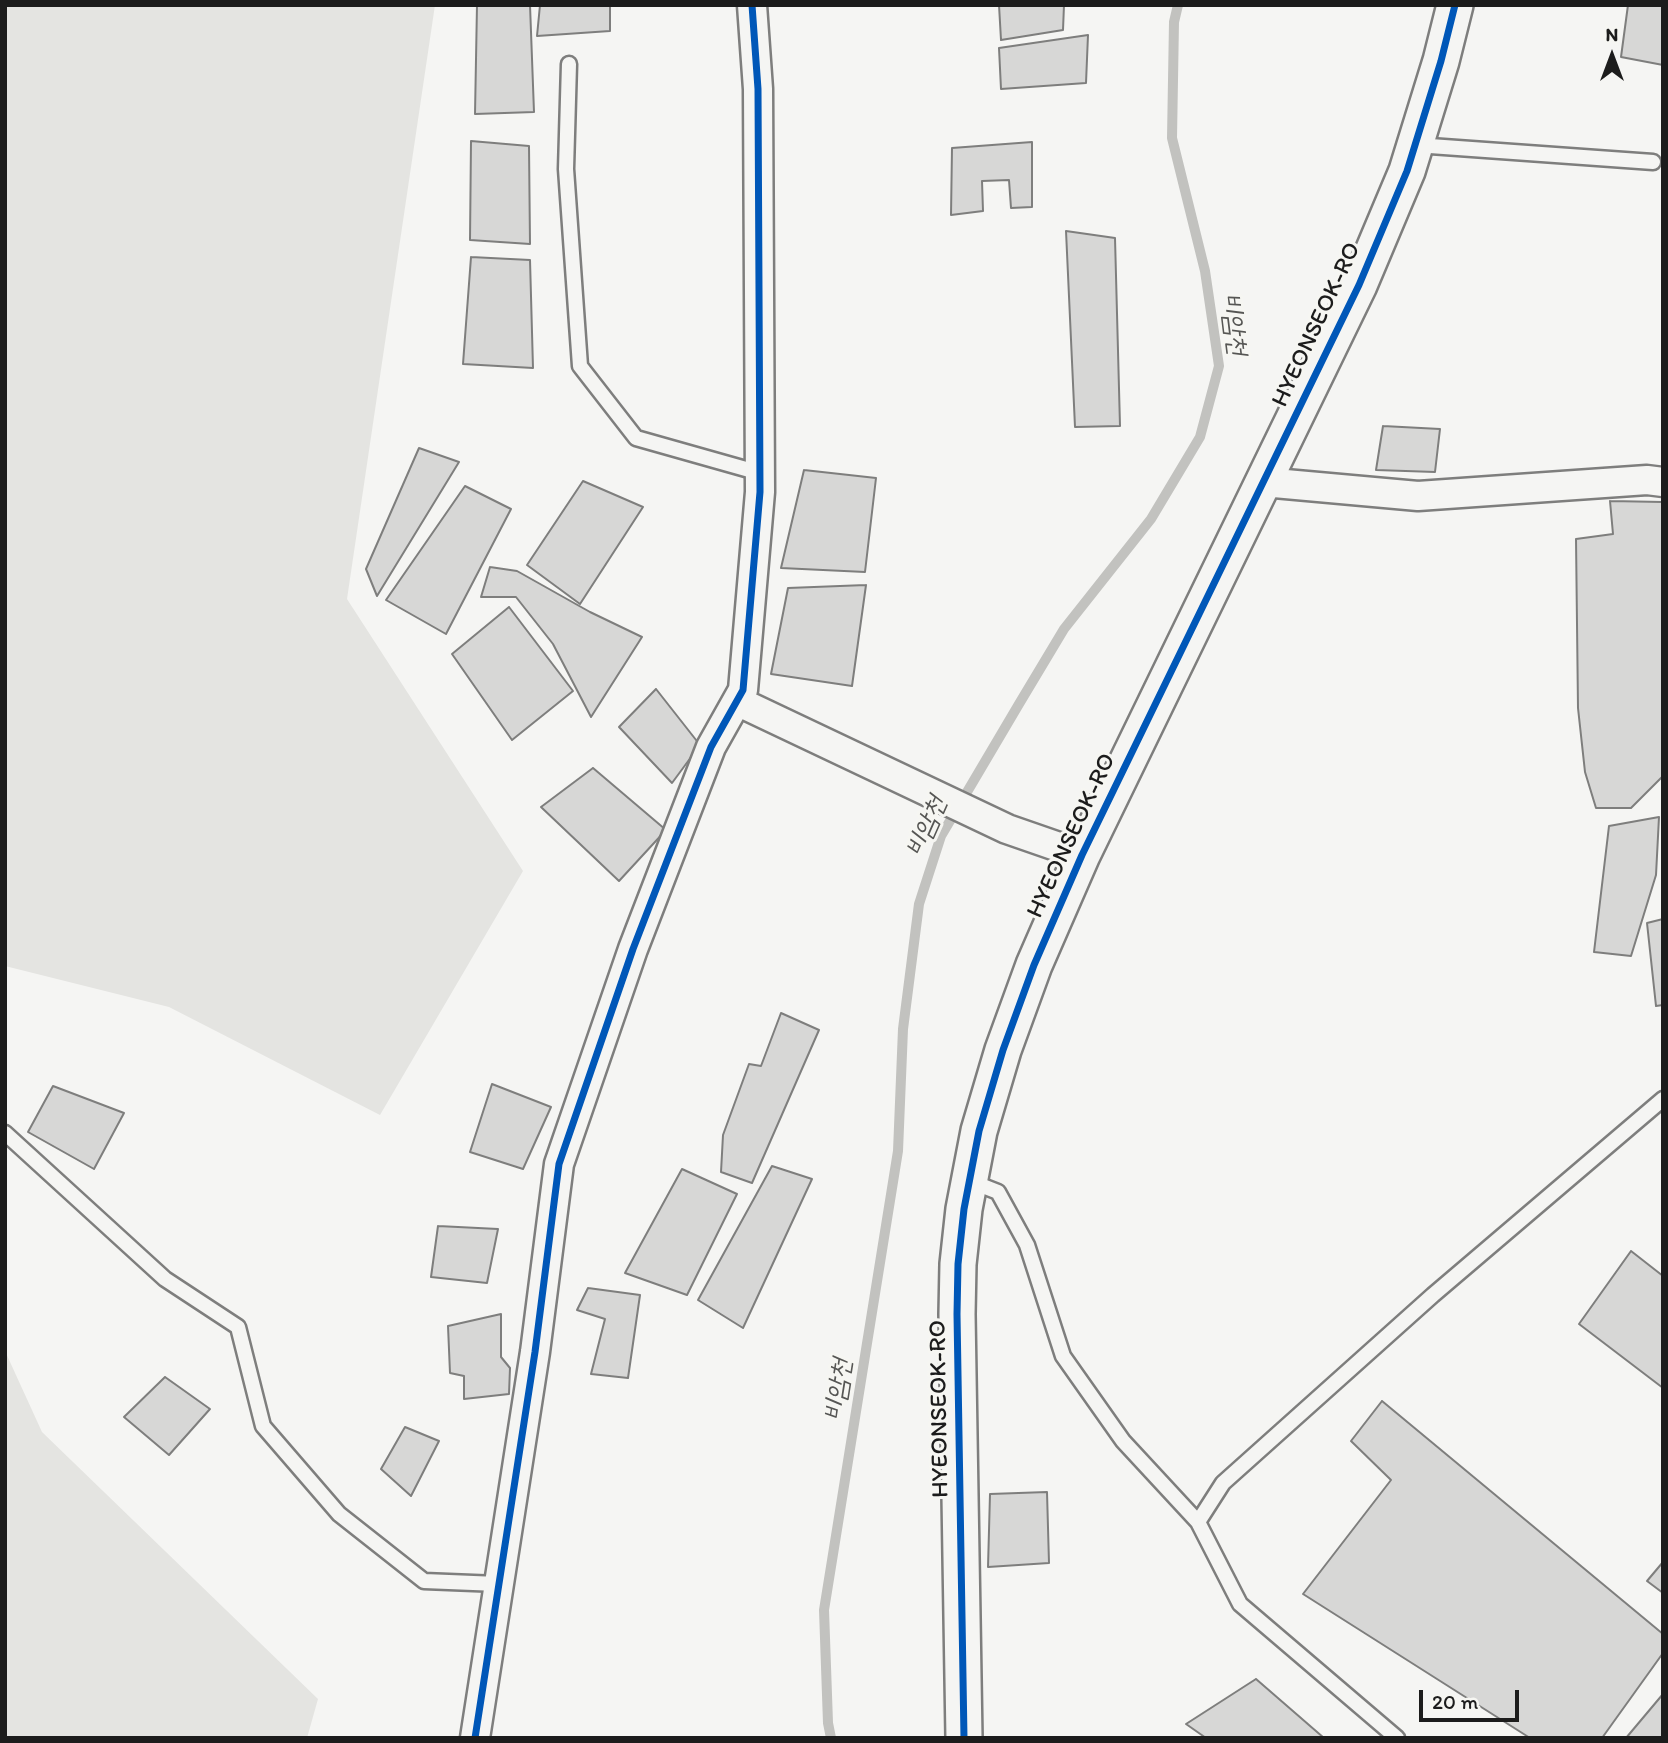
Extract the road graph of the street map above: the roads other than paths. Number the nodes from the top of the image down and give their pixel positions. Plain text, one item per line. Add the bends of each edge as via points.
1 (752, 5) edge
2 (1455, 5) edge
3 (569, 64) dead end
4 (1415, 145) junction
5 (1653, 162) dead end
6 (760, 473) junction
7 (1264, 482) junction
8 (1663, 482) edge
9 (737, 701) junction
10 (1083, 855) junction
11 (1663, 1099) edge
12 (5, 1133) edge
13 (970, 1181) junction
14 (1198, 1522) junction
15 (498, 1584) junction
16 (475, 1738) edge
17 (964, 1738) edge
18 (1397, 1738) edge

1 - 6 street via 758,89
2 - 4 street, HYEONSEOK-RO
3 - 6 lane via 565,169 580,366 636,438
4 - 5 lane
4 - 7 street, HYEONSEOK-RO via 1359,285
6 - 9 street via 743,690
7 - 8 street via 1418,496
7 - 10 street, HYEONSEOK-RO
9 - 10 street via 1007,829
9 - 15 street via 710,747 559,1164
10 - 13 street, HYEONSEOK-RO via 1034,965 1003,1050
11 - 14 lane via 1433,1295 1223,1483
12 - 15 lane via 165,1279 238,1327 263,1426 340,1514 424,1581
13 - 14 lane via 998,1192 1027,1245 1063,1356 1123,1441
13 - 17 street, HYEONSEOK-RO via 958,1264 957,1314
14 - 18 lane via 1240,1604
15 - 16 street

